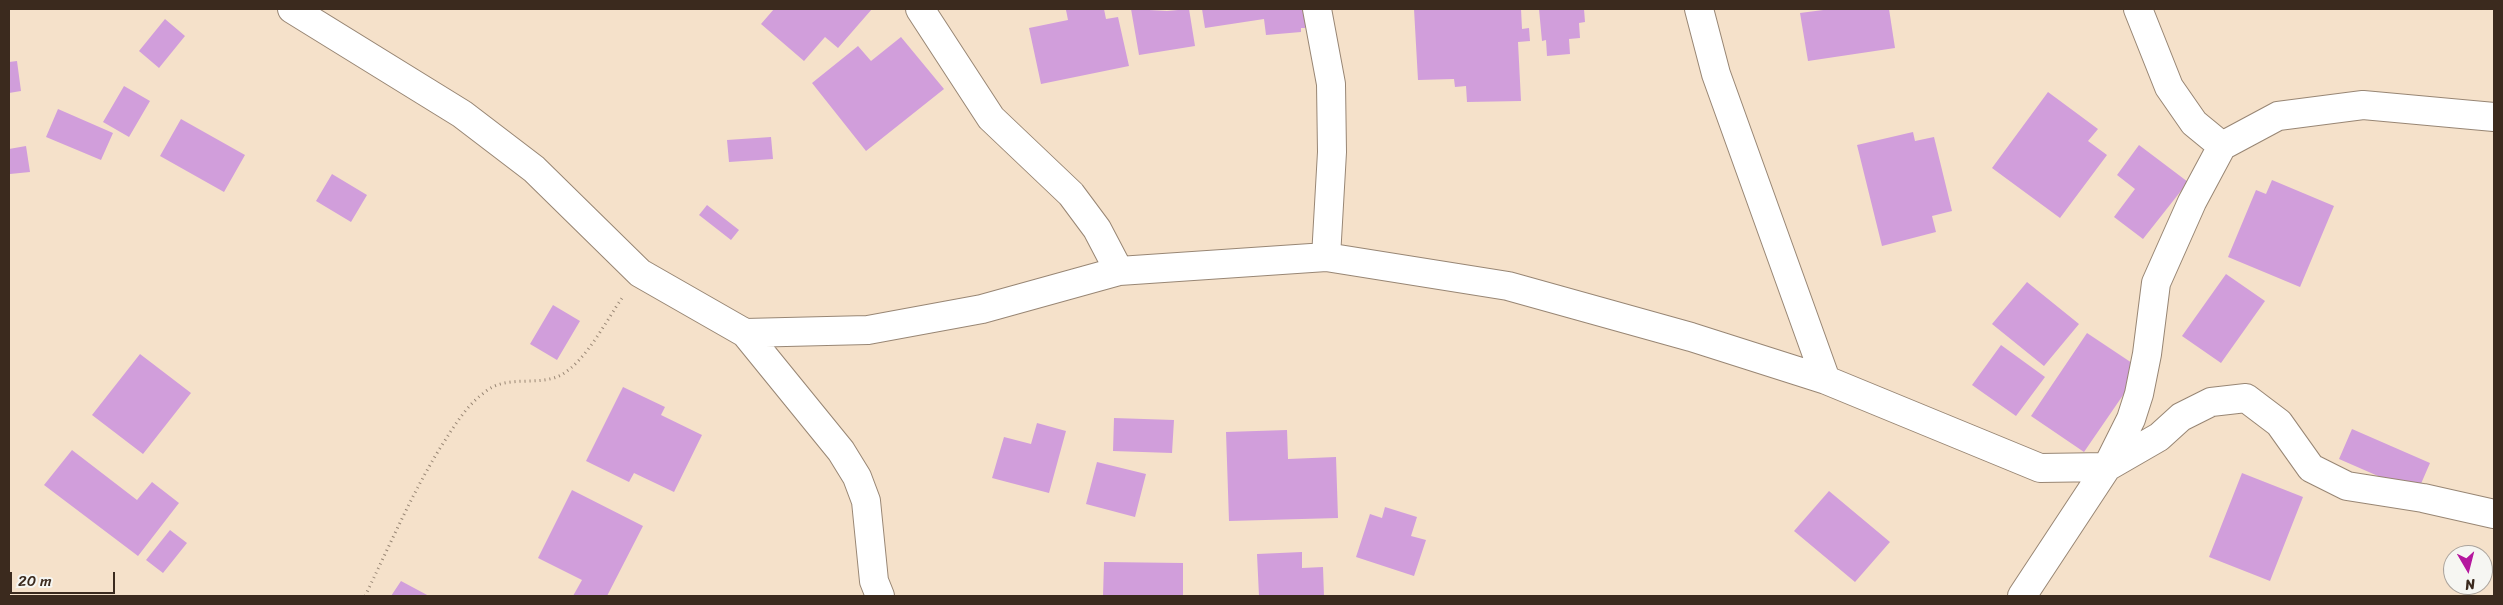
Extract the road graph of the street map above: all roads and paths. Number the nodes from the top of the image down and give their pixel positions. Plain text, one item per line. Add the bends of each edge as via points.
1 (292, 9) edge
2 (920, 9) edge
3 (1317, 9) edge
4 (1699, 9) edge
5 (2138, 9) edge
6 (2494, 117) edge
7 (2222, 146) junction
8 (1326, 257) junction
9 (1118, 272) junction
10 (640, 273) junction
11 (745, 333) junction
12 (1826, 380) junction
13 (2107, 467) junction
14 (2494, 514) edge
15 (873, 591) edge
16 (2025, 595) edge
17 (365, 596) edge

1 - 10 street via 469,120 534,169
2 - 9 street via 991,118 1071,194 1097,229
3 - 8 street via 1331,84 1332,152
4 - 12 street via 1716,74
5 - 7 street via 2169,88 2194,123
6 - 7 street via 2363,105 2278,116
7 - 13 street via 2192,202 2156,283 2139,394 2131,419
8 - 9 street
8 - 12 street via 1508,286 1691,337
9 - 11 street via 982,309 868,330
10 - 11 street
10 - 17 path via 592,341 561,375 508,382 486,390 462,414 419,481
11 - 15 street via 841,451 857,477 866,501
12 - 13 street via 2040,468
13 - 14 street via 2159,438 2181,417 2211,402 2246,398 2280,423 2311,468 2347,486
13 - 16 street

